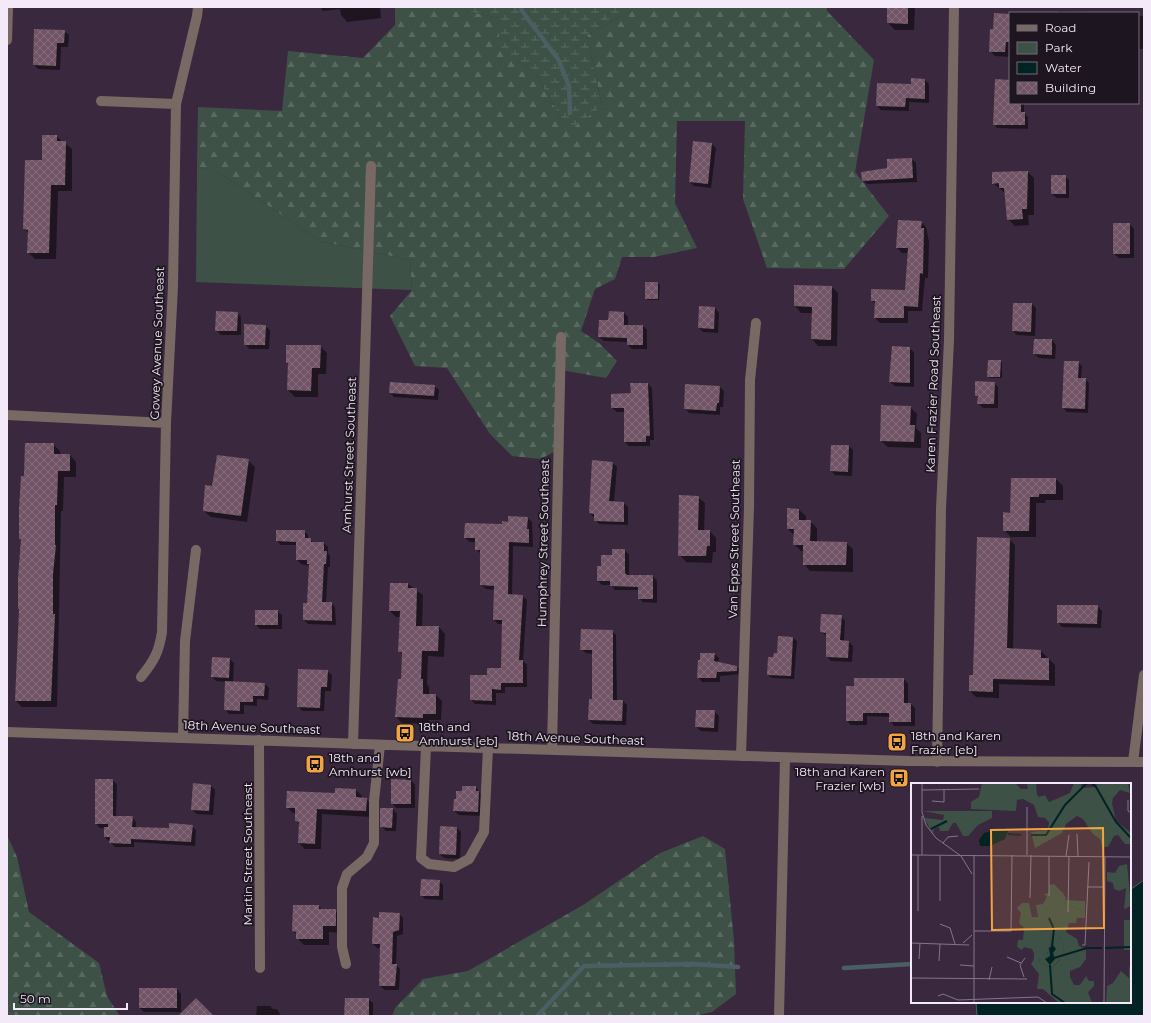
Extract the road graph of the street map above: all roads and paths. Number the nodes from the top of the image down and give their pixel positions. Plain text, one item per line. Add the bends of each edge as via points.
1 (8, 7) edge
2 (198, 7) edge
3 (954, 7) edge
4 (7, 40) edge
5 (101, 101) dead end
6 (176, 104) junction
7 (371, 166) dead end
8 (756, 323) dead end
9 (561, 337) dead end
10 (7, 415) edge
11 (166, 423) junction
12 (196, 550) dead end
13 (1144, 676) edge
14 (141, 677) dead end
15 (7, 732) edge
16 (184, 737) junction
17 (259, 740) junction
18 (353, 744) junction
19 (380, 745) junction
20 (426, 747) junction
21 (488, 748) junction
22 (552, 750) junction
23 (741, 756) junction
24 (785, 758) junction
25 (937, 762) junction
26 (1133, 762) junction
27 (1144, 762) edge
28 (346, 964) dead end
29 (260, 968) dead end
30 (779, 1016) edge

1 - 4 street
2 - 6 street, Gowey Avenue Southeast
3 - 25 street, Karen Frazier Road Southeast via 949,340 942,509
5 - 6 street
6 - 11 street, Gowey Avenue Southeast via 173,286
7 - 18 street, Amhurst Street Southeast
8 - 23 street, Van Epps Street Southeast via 750,380 749,507
9 - 22 street, Humphrey Street Southeast
10 - 11 street
11 - 14 street, Gowey Avenue Southeast via 162,632 160,648 152,664
12 - 16 street via 185,641
13 - 26 street
15 - 16 street, 18th Avenue Southeast
16 - 17 street, 18th Avenue Southeast
17 - 18 street, 18th Avenue Southeast
17 - 29 street, Martin Street Southeast
18 - 19 street, 18th Avenue Southeast
19 - 20 street, 18th Avenue Southeast
19 - 28 street via 374,802 374,843 367,857 346,874 342,888 342,947
20 - 21 street, 18th Avenue Southeast
20 - 21 street via 421,858 429,864 454,867 469,859 484,832
21 - 22 street, 18th Avenue Southeast
22 - 23 street, 18th Avenue Southeast
23 - 24 street, 18th Avenue Southeast
24 - 25 street, 18th Avenue Southeast
24 - 30 street
25 - 26 street, 18th Avenue Southeast
26 - 27 street, 18th Avenue Southeast

